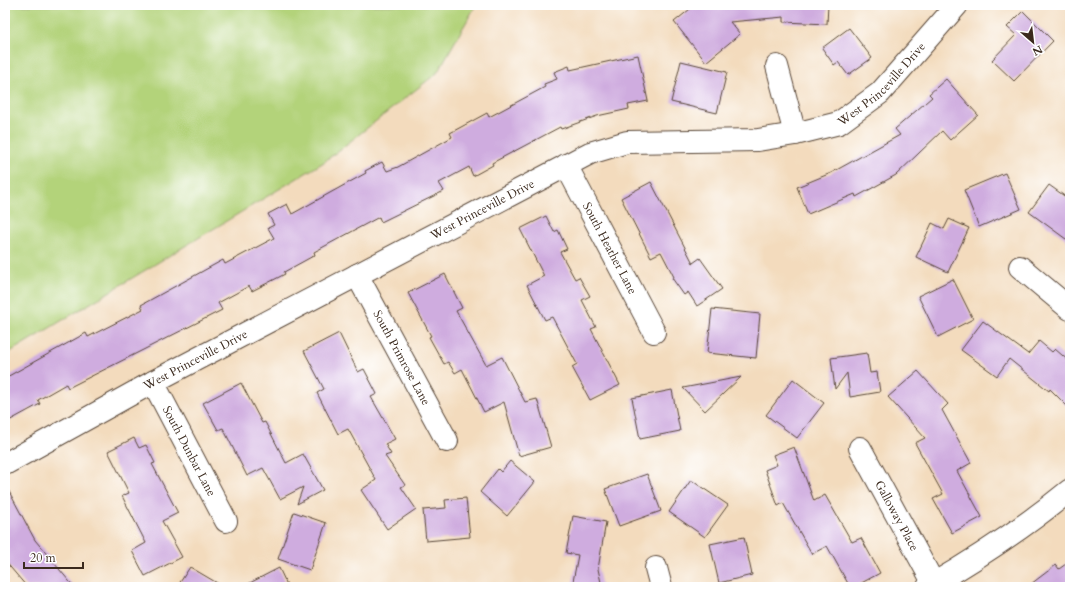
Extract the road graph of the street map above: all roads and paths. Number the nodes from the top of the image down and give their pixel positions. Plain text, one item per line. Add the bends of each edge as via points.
1 (957, 5) edge
2 (777, 66) dead end
3 (795, 134) junction
4 (566, 165) junction
5 (1020, 267) dead end
6 (357, 275) junction
7 (1070, 309) edge
8 (654, 332) dead end
9 (153, 382) junction
10 (447, 441) dead end
11 (860, 448) dead end
12 (5, 464) edge
13 (1070, 490) edge
14 (226, 521) dead end
15 (931, 585) edge

1 - 3 street, West Princeville Drive via 880,93 839,123
2 - 3 street
3 - 4 street, West Princeville Drive via 758,140 627,142 590,153
4 - 6 street, West Princeville Drive
4 - 8 street, South Heather Lane
5 - 7 street
6 - 9 street, West Princeville Drive
6 - 10 street, South Primrose Lane
9 - 12 street, West Princeville Drive
9 - 14 street, South Dunbar Lane
11 - 15 street, Galloway Place
13 - 15 street via 985,553

